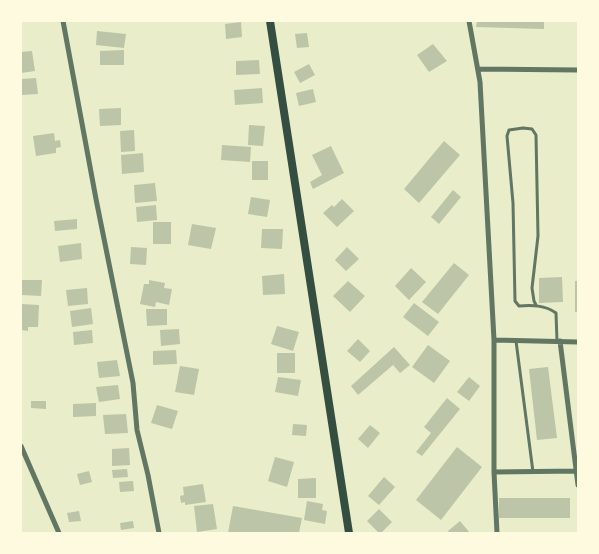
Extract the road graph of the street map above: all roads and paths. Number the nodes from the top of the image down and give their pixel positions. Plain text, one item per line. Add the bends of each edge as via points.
1 (64, 21) edge
2 (270, 21) edge
3 (469, 21) edge
4 (478, 69) junction
5 (578, 70) edge
6 (536, 305) junction
7 (494, 340) junction
8 (516, 340) junction
9 (558, 341) junction
10 (578, 342) edge
11 (21, 446) edge
12 (577, 471) edge
13 (494, 472) junction
14 (533, 472) junction
15 (578, 485) edge
16 (59, 533) edge
17 (158, 533) edge
18 (349, 533) edge
19 (497, 533) edge

1 - 17 street
2 - 18 main road
3 - 4 street
4 - 5 street
4 - 7 street
6 - 6 lane via 532,288 538,236 536,135 532,130 523,128 509,130 507,136 513,203 515,301 519,306
6 - 9 lane via 556,313
7 - 8 street
7 - 13 street
8 - 9 street
8 - 14 lane
9 - 10 street
9 - 12 street
11 - 16 street
12 - 14 street
12 - 15 street
13 - 14 street
13 - 19 street

